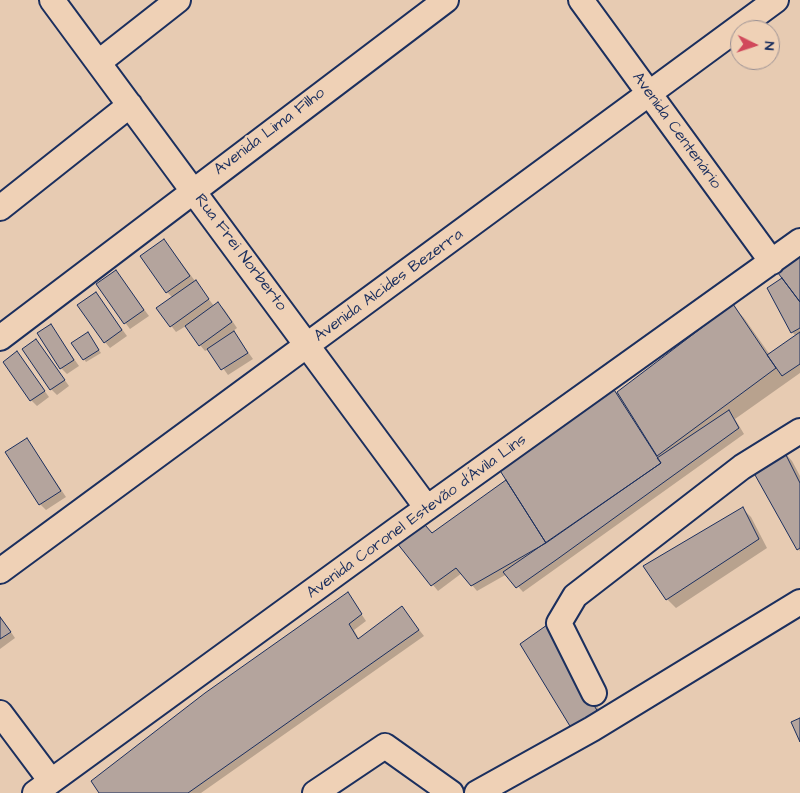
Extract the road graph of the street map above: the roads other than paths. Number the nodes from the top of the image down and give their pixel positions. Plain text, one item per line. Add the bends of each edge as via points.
1 (52, 0) edge
2 (178, 0) edge
3 (446, 0) edge
4 (581, 0) edge
5 (776, 0) edge
6 (99, 62) junction
7 (650, 95) junction
8 (130, 105) junction
9 (193, 191) junction
10 (0, 208) edge
11 (800, 242) edge
12 (772, 262) junction
13 (0, 338) edge
14 (309, 345) junction
15 (800, 431) edge
16 (427, 508) junction
17 (0, 571) edge
18 (800, 602) edge
19 (594, 693) dead end
20 (0, 713) edge
21 (43, 787) edge
22 (315, 793) edge
23 (451, 793) edge
24 (477, 793) edge

1 - 6 street, Rua Frei Norberto
2 - 6 street
3 - 9 street, Avenida Lima Filho
4 - 7 street, Avenida Centenário
5 - 7 street, Avenida Alcides Bezerra
6 - 8 street, Rua Frei Norberto
7 - 12 street, Avenida Centenário
7 - 14 street, Avenida Alcides Bezerra
8 - 9 street, Rua Frei Norberto
8 - 10 street
9 - 13 street, Avenida Lima Filho
9 - 14 street, Rua Frei Norberto
11 - 12 street, Avenida Coronel Estevão d'Ávila Lins
12 - 16 street, Avenida Coronel Estevão d'Ávila Lins
14 - 16 street, Rua Frei Norberto
14 - 17 street, Avenida Alcides Bezerra
15 - 19 street via 742,468 575,596 559,623
16 - 21 street, Avenida Coronel Estevão d'Ávila Lins
18 - 24 street via 592,729
20 - 21 street
22 - 23 street via 385,746

